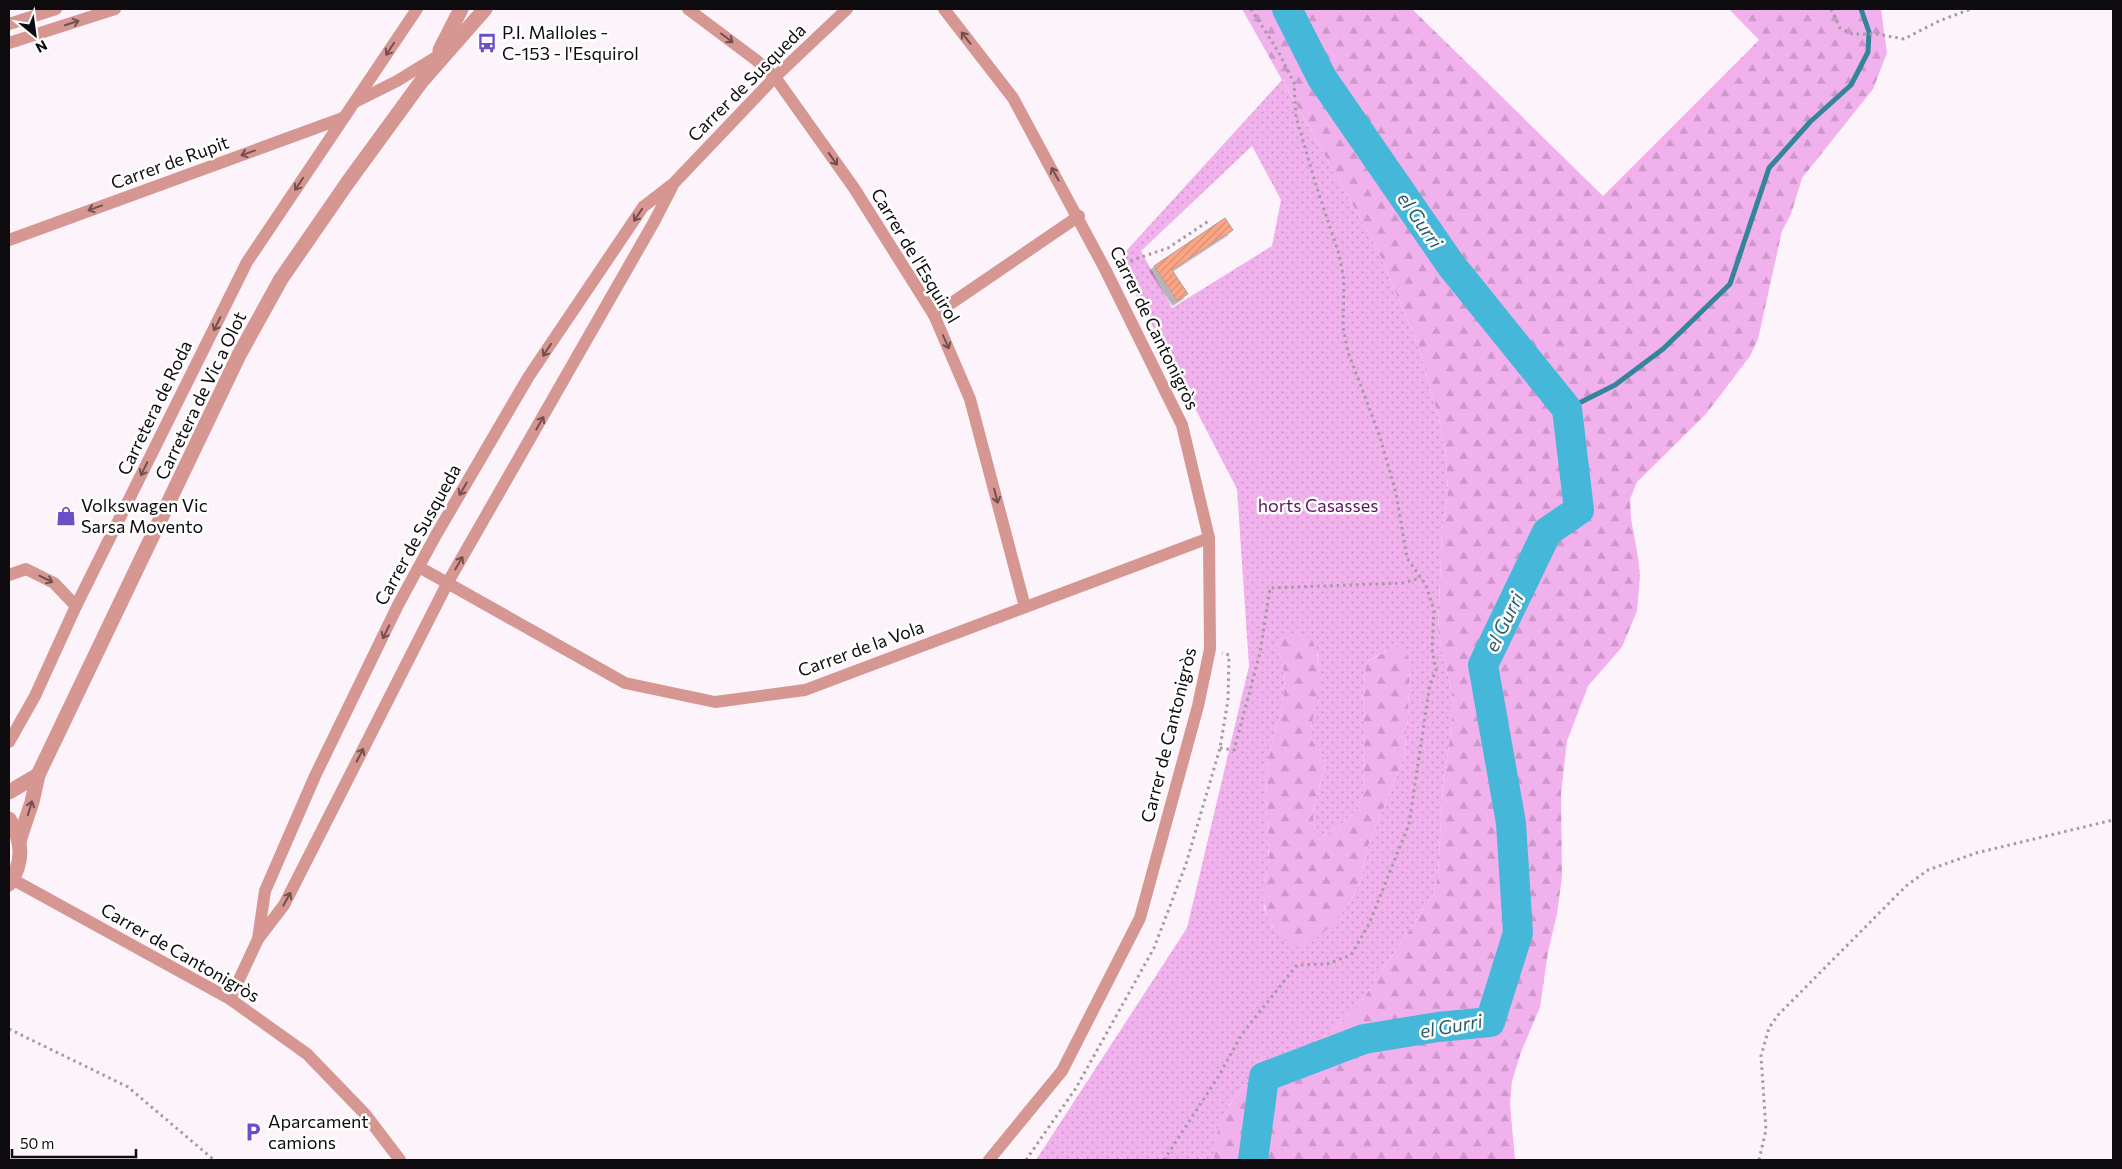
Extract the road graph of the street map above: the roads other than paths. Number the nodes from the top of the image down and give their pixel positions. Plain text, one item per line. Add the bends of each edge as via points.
1 (56, 9) edge
2 (115, 9) edge
3 (417, 9) edge
4 (460, 9) edge
5 (485, 9) edge
6 (688, 9) edge
7 (847, 9) edge
8 (944, 9) edge
9 (9, 24) edge
10 (9, 43) edge
11 (436, 57) junction
12 (775, 77) junction
13 (421, 82) junction
14 (354, 102) junction
15 (343, 118) junction
16 (674, 183) junction
17 (1079, 216) junction
18 (9, 240) edge
19 (934, 316) junction
20 (1209, 538) junction
21 (419, 567) junction
22 (9, 575) edge
23 (448, 582) junction
24 (76, 606) junction
25 (1025, 607) junction
26 (9, 742) edge
27 (38, 775) junction
28 (9, 792) edge
29 (9, 819) edge
30 (19, 841) junction
31 (11, 881) edge
32 (258, 939) junction
33 (230, 999) junction
34 (400, 1160) edge
35 (989, 1160) edge

1 - 9 street
10 -> 2 street
3 -> 14 street, Carretera de Roda
4 - 11 street, Carretera de Vic a Olot
5 - 13 street, Carretera de Vic a Olot
6 -> 12 street, Carrer de l'Esquirol
7 - 12 street, Carrer de Susqueda
17 -> 8 street, Carrer de Cantonigròs via 1013,98
11 - 13 street, Carretera de Vic a Olot
11 - 14 street, Carretera de Roda
12 - 16 street, Carrer de Susqueda
12 -> 19 street, Carrer de l'Esquirol via 854,188
13 - 27 street, Carretera de Vic a Olot via 281,279 244,347
14 - 15 street, Carretera de Roda
15 -> 18 street, Carrer de Rupit
15 -> 24 street, Carretera de Roda via 247,262
16 -> 21 street, Carrer de Susqueda via 643,207 534,368
23 -> 16 street, Carrer de Susqueda via 646,238
17 - 19 street
17 - 20 street, Carrer de Cantonigròs via 1182,425
19 -> 25 street, Carrer de l'Esquirol via 970,399
20 - 25 street, Carrer de la Vola
20 - 35 street, Carrer de Cantonigròs via 1210,649 1198,706 1140,918 1062,1071
21 - 23 street, Carrer de la Vola
21 -> 32 street, Carrer de Susqueda via 315,776 288,838 266,891
22 -> 24 street via 26,569 54,583
23 - 25 street, Carrer de la Vola via 625,683 715,702 805,690
32 -> 23 street, Carrer de Susqueda via 284,905
24 - 26 street, Carretera de Roda via 35,696
27 - 28 street
30 -> 27 street, Carretera de Vic a Olot
29 - 30 street
30 - 31 street via 20,860
31 - 33 street, Carrer de Cantonigròs
32 - 33 street, Carrer de Susqueda
33 - 34 street, Carrer de Cantonigròs via 307,1054 365,1114

